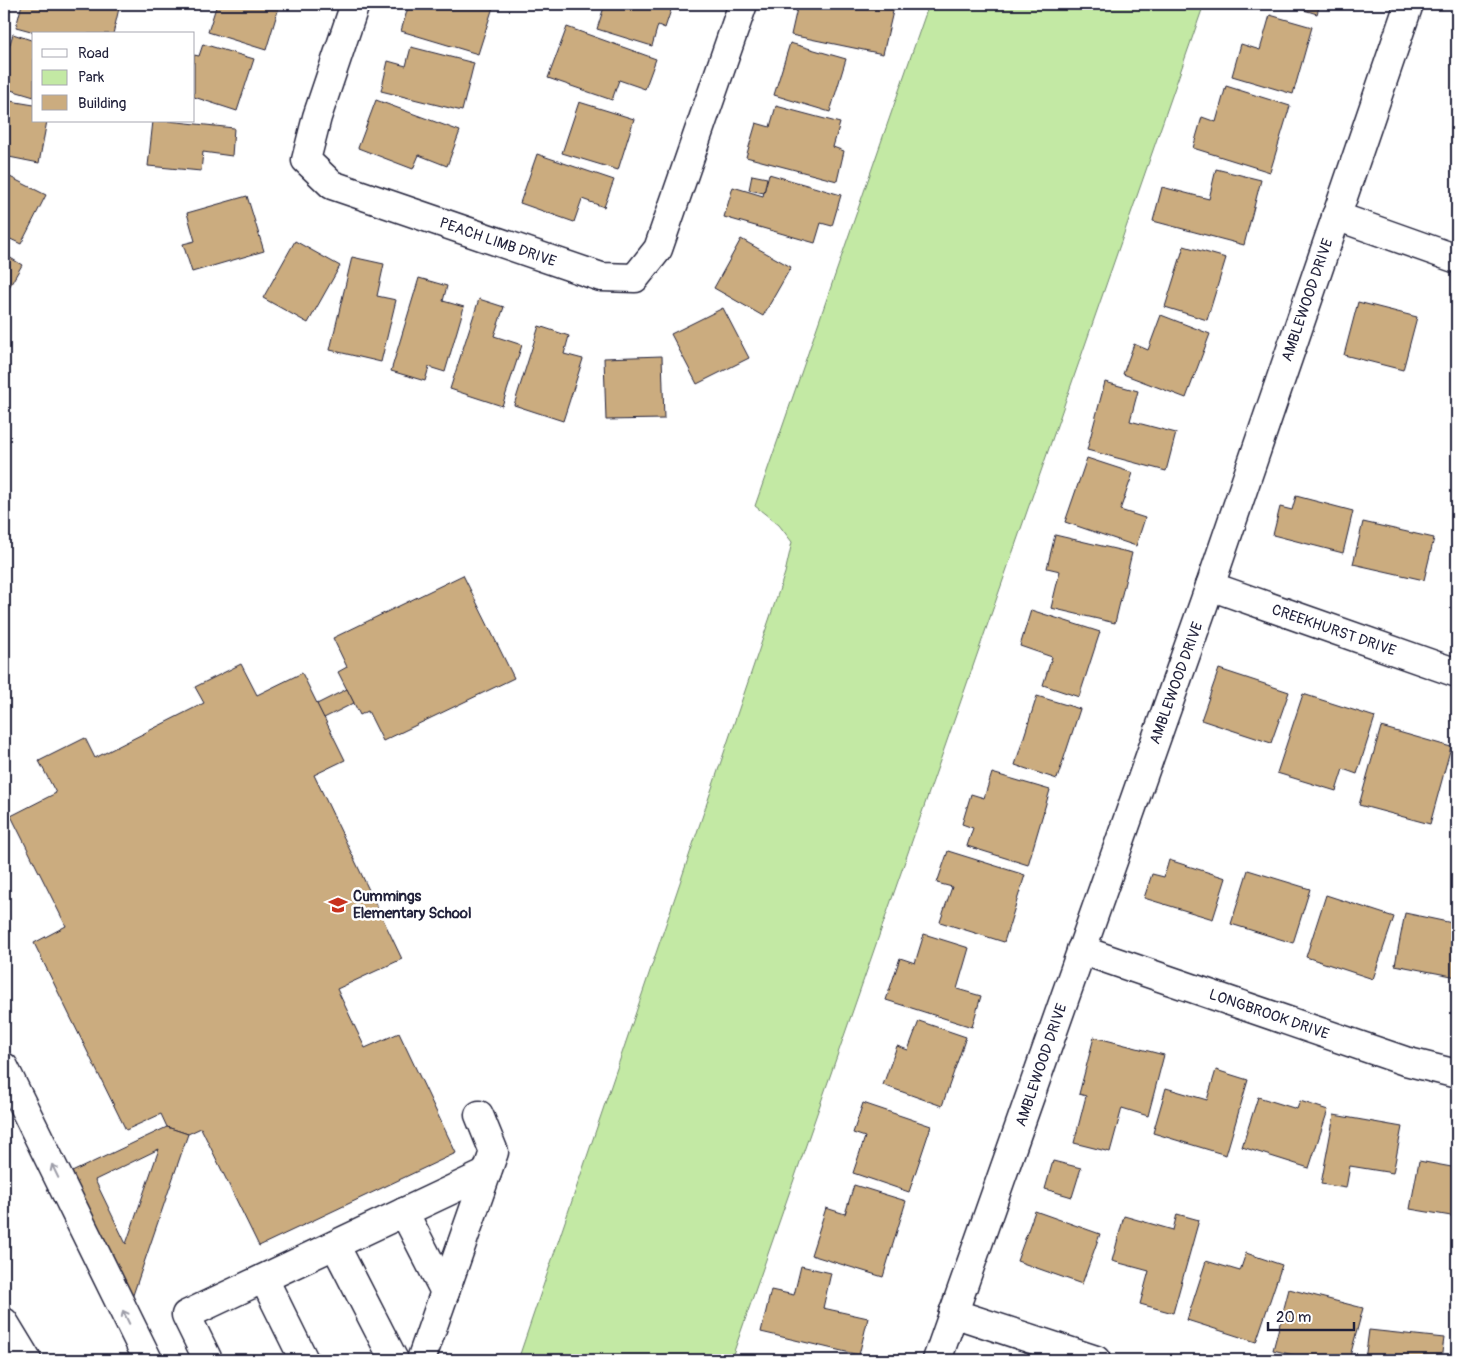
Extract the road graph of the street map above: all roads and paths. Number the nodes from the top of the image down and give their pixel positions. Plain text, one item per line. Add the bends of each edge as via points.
1 (355, 4) edge
2 (743, 4) edge
3 (1409, 4) edge
4 (1336, 216) junction
5 (1457, 259) edge
6 (1210, 586) junction
7 (1457, 673) edge
8 (1081, 950) junction
9 (4, 1067) edge
10 (1457, 1074) edge
11 (479, 1115) dead end
12 (486, 1173) junction
13 (404, 1212) junction
14 (334, 1245) junction
15 (264, 1279) junction
16 (445, 1292) junction
17 (953, 1313) junction
18 (4, 1322) edge
19 (27, 1360) edge
20 (148, 1360) edge
21 (208, 1360) edge
22 (304, 1360) edge
23 (394, 1360) edge
24 (421, 1360) edge
25 (937, 1360) edge
26 (1096, 1360) edge

1 - 2 street, PEACH LIMB DRIVE via 306,160 332,185 601,278 635,278 658,249
3 - 4 street, AMBLEWOOD DRIVE
4 - 5 street
4 - 6 street, AMBLEWOOD DRIVE
6 - 7 street, CREEKHURST DRIVE
6 - 8 street, AMBLEWOOD DRIVE
8 - 10 street, LONGBROOK DRIVE via 1404,1061
8 - 17 street, AMBLEWOOD DRIVE
20 -> 9 street
11 - 12 street via 494,1152
12 - 13 street
12 - 16 street
13 - 14 street
13 - 16 street
14 - 15 street
14 - 23 street
15 - 21 street via 186,1315
15 - 22 street
16 - 24 street
17 - 25 street, AMBLEWOOD DRIVE
17 - 26 street
18 - 19 street

